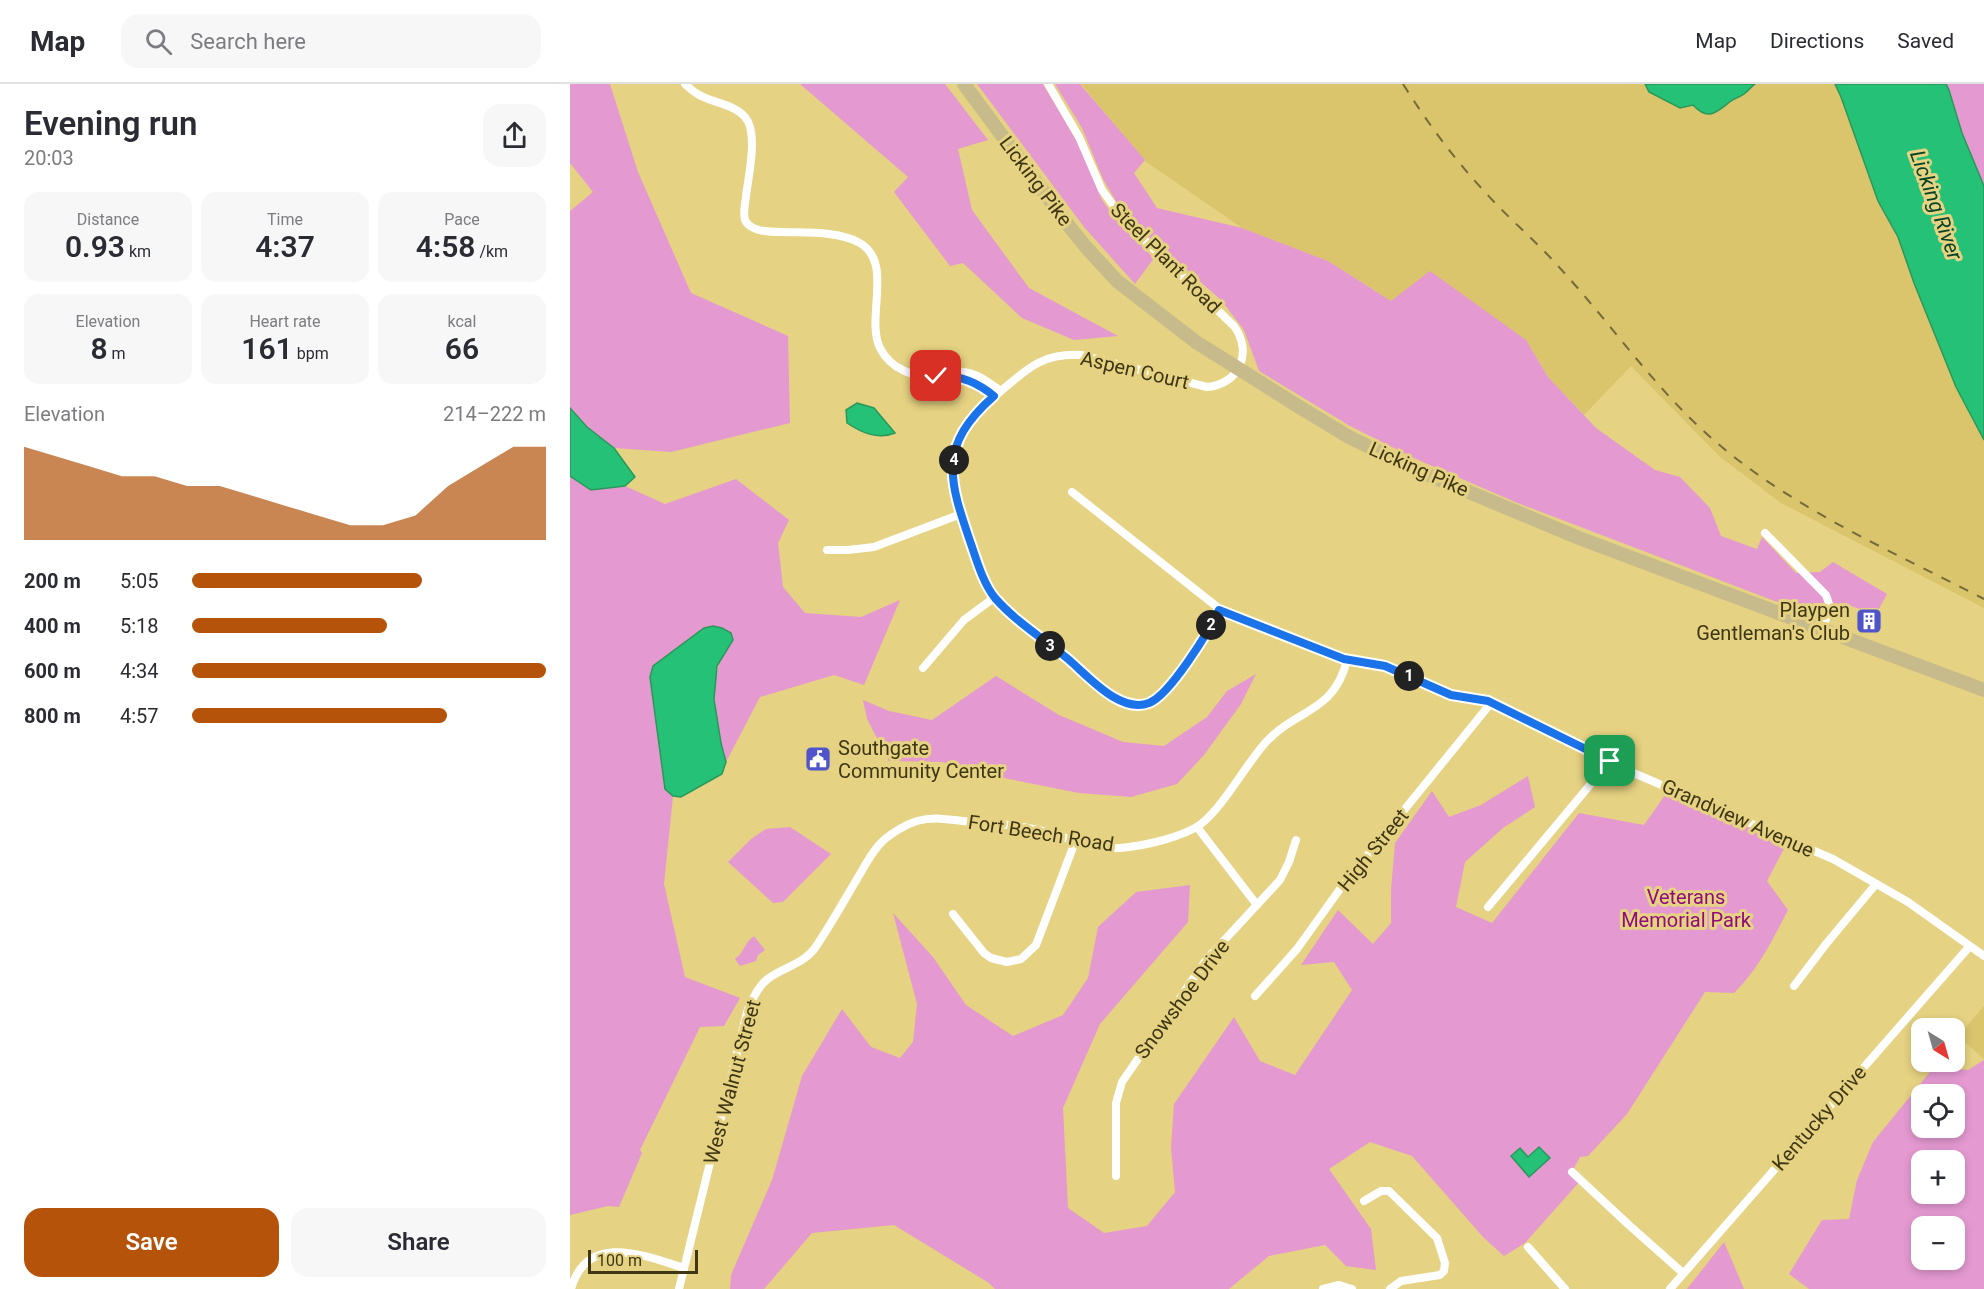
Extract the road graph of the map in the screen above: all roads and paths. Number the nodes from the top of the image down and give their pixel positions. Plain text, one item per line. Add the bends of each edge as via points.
1 (685, 84) edge
2 (964, 84) edge
3 (1048, 84) edge
4 (1238, 367) junction
5 (997, 394) junction
6 (1072, 492) dead end
7 (961, 514) junction
8 (1765, 533) dead end
9 (826, 550) dead end
10 (995, 597) junction
11 (1219, 610) junction
12 (1821, 628) junction
13 (1347, 660) junction
14 (923, 668) dead end
15 (1984, 690) edge
16 (1491, 703) junction
17 (1610, 761) junction
18 (1197, 827) junction
19 (1296, 840) dead end
20 (1075, 842) junction
21 (858, 878) joint
22 (1876, 884) junction
23 (1257, 905) junction
24 (1488, 908) dead end
25 (953, 914) dead end
26 (1969, 947) junction
27 (1984, 956) edge
28 (1794, 986) dead end
29 (1255, 996) dead end
30 (1572, 1172) dead end
31 (1116, 1176) dead end
32 (1364, 1201) dead end
33 (1528, 1246) dead end
34 (684, 1268) junction
35 (1683, 1273) junction
36 (571, 1289) edge
37 (679, 1289) edge
38 (1323, 1289) edge
39 (1352, 1289) edge
40 (1390, 1289) edge
41 (1565, 1289) edge
42 (1670, 1289) edge

1 - 5 street via 696,93 735,109 751,128 745,219 753,228 850,238 862,244 877,264 874,327 888,360 918,376 972,374
2 - 4 main road, Licking Pike via 1102,266 1196,342
3 - 4 street, Steel Plant Road via 1079,137 1102,190 1124,220 1242,337 1244,348
4 - 5 street, Aspen Court via 1224,383 1207,387 1065,354 1036,363
4 - 12 main road, Licking Pike via 1349,437 1421,472 1579,538
5 - 7 street, Aspen Court via 964,429 955,455 953,485
6 - 11 street, Grandview Avenue
7 - 9 street via 874,547
7 - 10 street, Aspen Court
8 - 12 street via 1826,595 1831,610
10 - 11 street, Aspen Court via 1104,690 1134,705 1149,703 1162,694
10 - 14 street via 964,620
11 - 13 street, Grandview Avenue
12 - 15 main road, Licking Pike
13 - 16 street, Grandview Avenue via 1385,666 1451,695
13 - 18 street, Fort Beech Road via 1332,694 1271,737 1220,805
16 - 17 street, Grandview Avenue
16 - 29 street, High Street via 1340,889 1297,949
17 - 22 street, Grandview Avenue via 1833,859
17 - 24 street
18 - 20 street, Fort Beech Road via 1153,842 1119,848
18 - 23 street
19 - 23 street, Snowshoe Drive via 1280,880
20 - 21 street, Fort Beech Road via 1019,826 920,820 884,840
20 - 25 street via 1036,945 1021,959 1000,962 991,958
21 - 34 street, West Walnut Street via 811,953 768,979 755,994 743,1028
22 - 26 street, Grandview Avenue via 1908,902
22 - 28 street
23 - 31 street, Snowshoe Drive via 1206,960 1122,1082 1116,1103
26 - 27 street, Grandview Avenue
26 - 35 street, Kentucky Drive
30 - 35 street
32 - 40 street via 1389,1191 1437,1238 1443,1252 1444,1271 1440,1275 1401,1281
33 - 41 street
34 - 36 street via 629,1253 603,1253 576,1273
34 - 37 street, West Walnut Street
35 - 42 street, Kentucky Drive
38 - 39 street via 1339,1285

